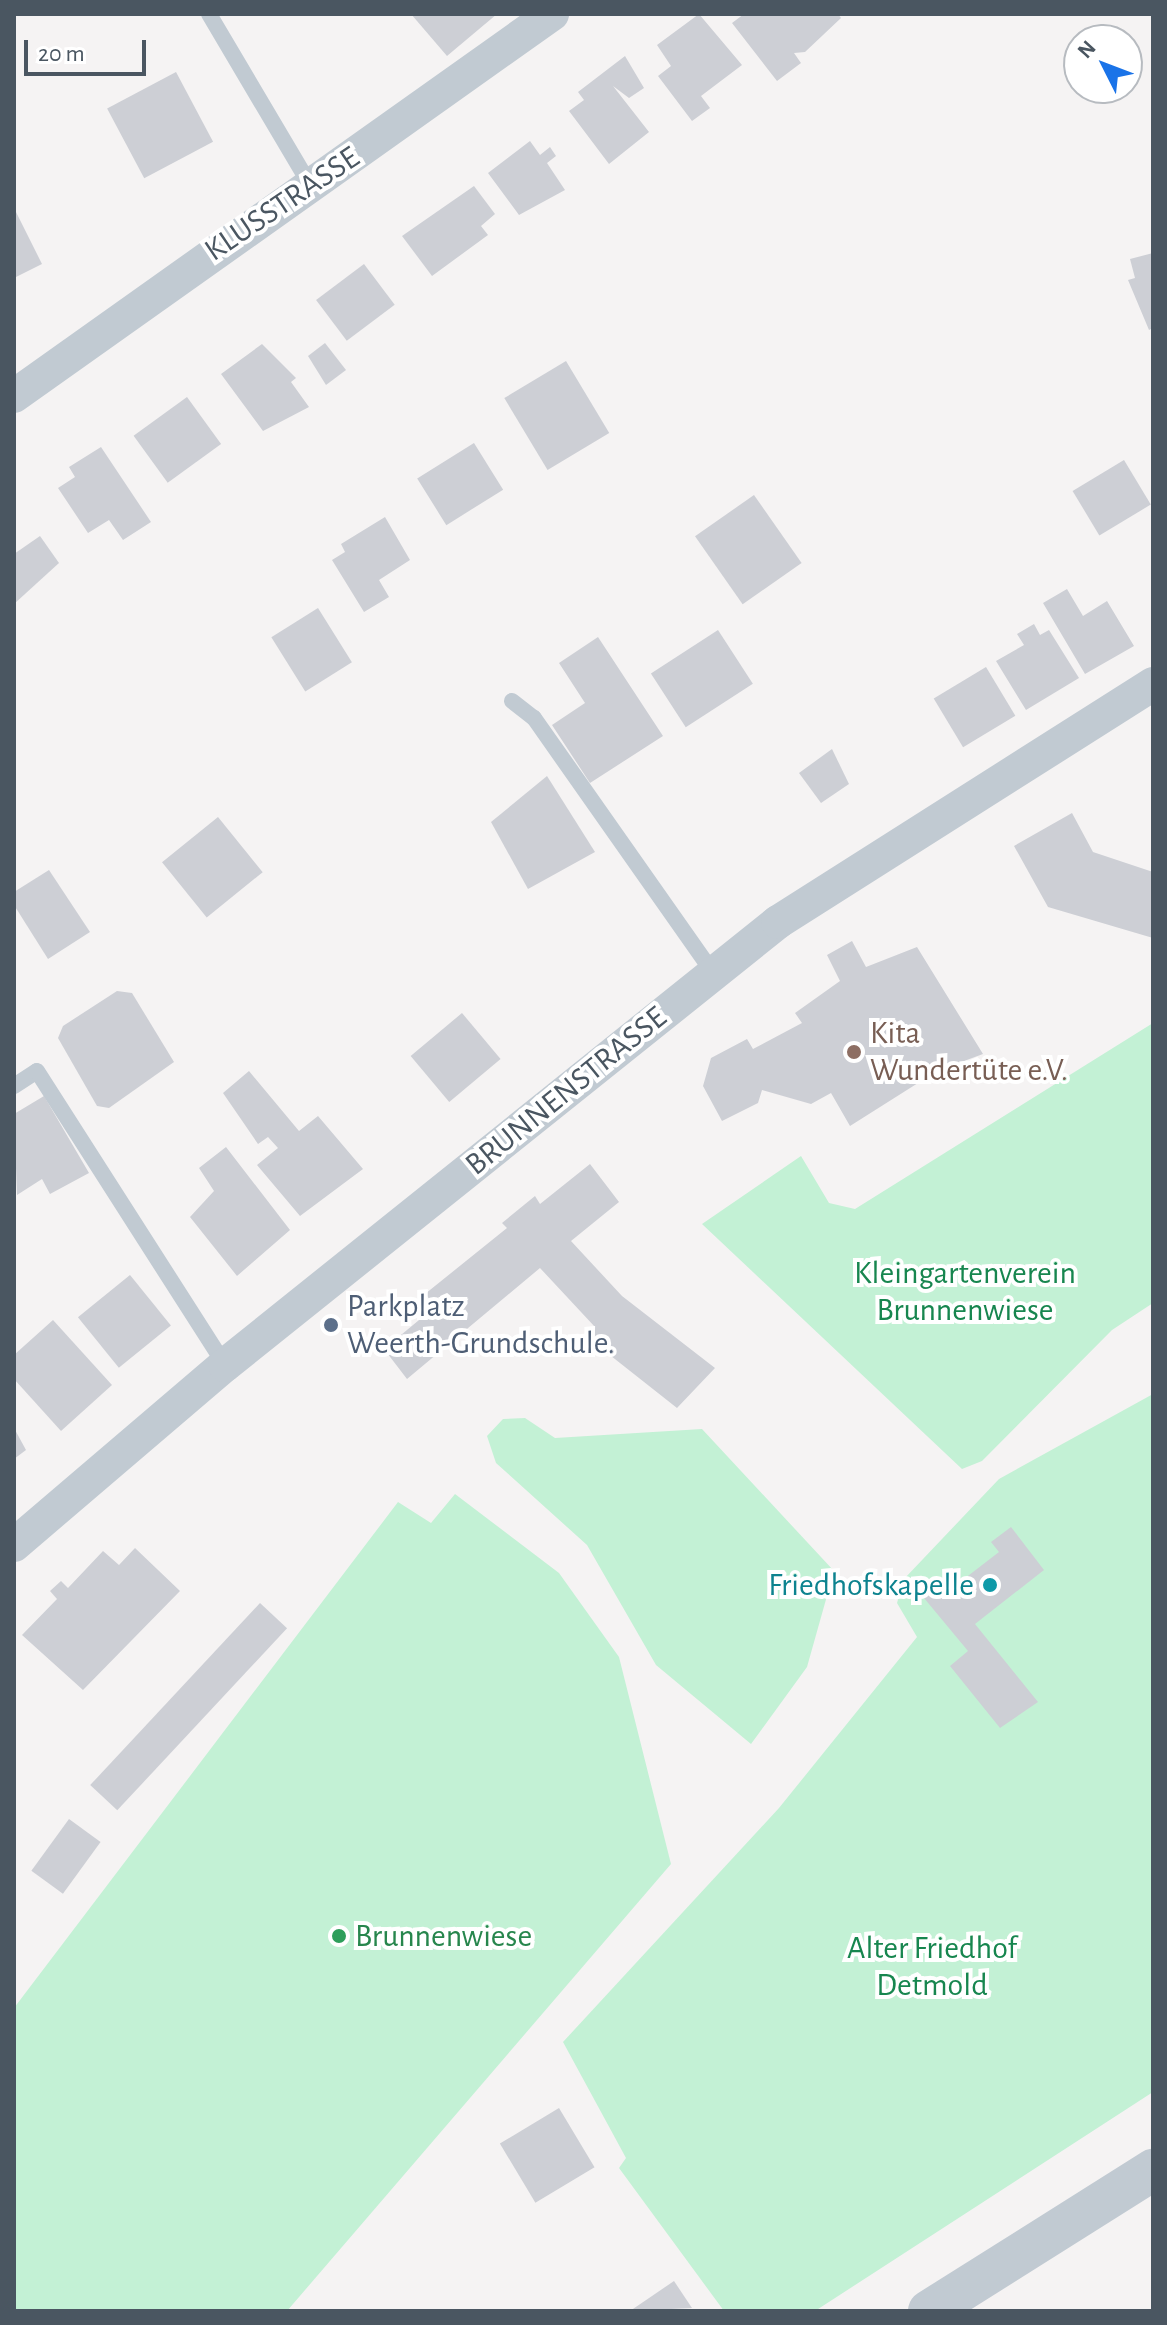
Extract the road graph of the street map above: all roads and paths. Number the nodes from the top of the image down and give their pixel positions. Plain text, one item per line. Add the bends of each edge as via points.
1 (209, 14) edge
2 (552, 14) edge
3 (310, 185) junction
4 (14, 396) edge
5 (1153, 684) edge
6 (512, 701) dead end
7 (713, 973) junction
8 (14, 1086) edge
9 (225, 1365) junction
10 (14, 1545) edge
11 (1153, 2170) edge
12 (929, 2311) edge

1 - 3 lane
2 - 3 street, KLUSSTRASSE
3 - 4 street, KLUSSTRASSE
5 - 7 street, BRUNNENSTRASSE via 849,870
6 - 7 lane via 534,718
7 - 9 street, BRUNNENSTRASSE
8 - 9 lane via 37,1071
9 - 10 street, BRUNNENSTRASSE
11 - 12 street

